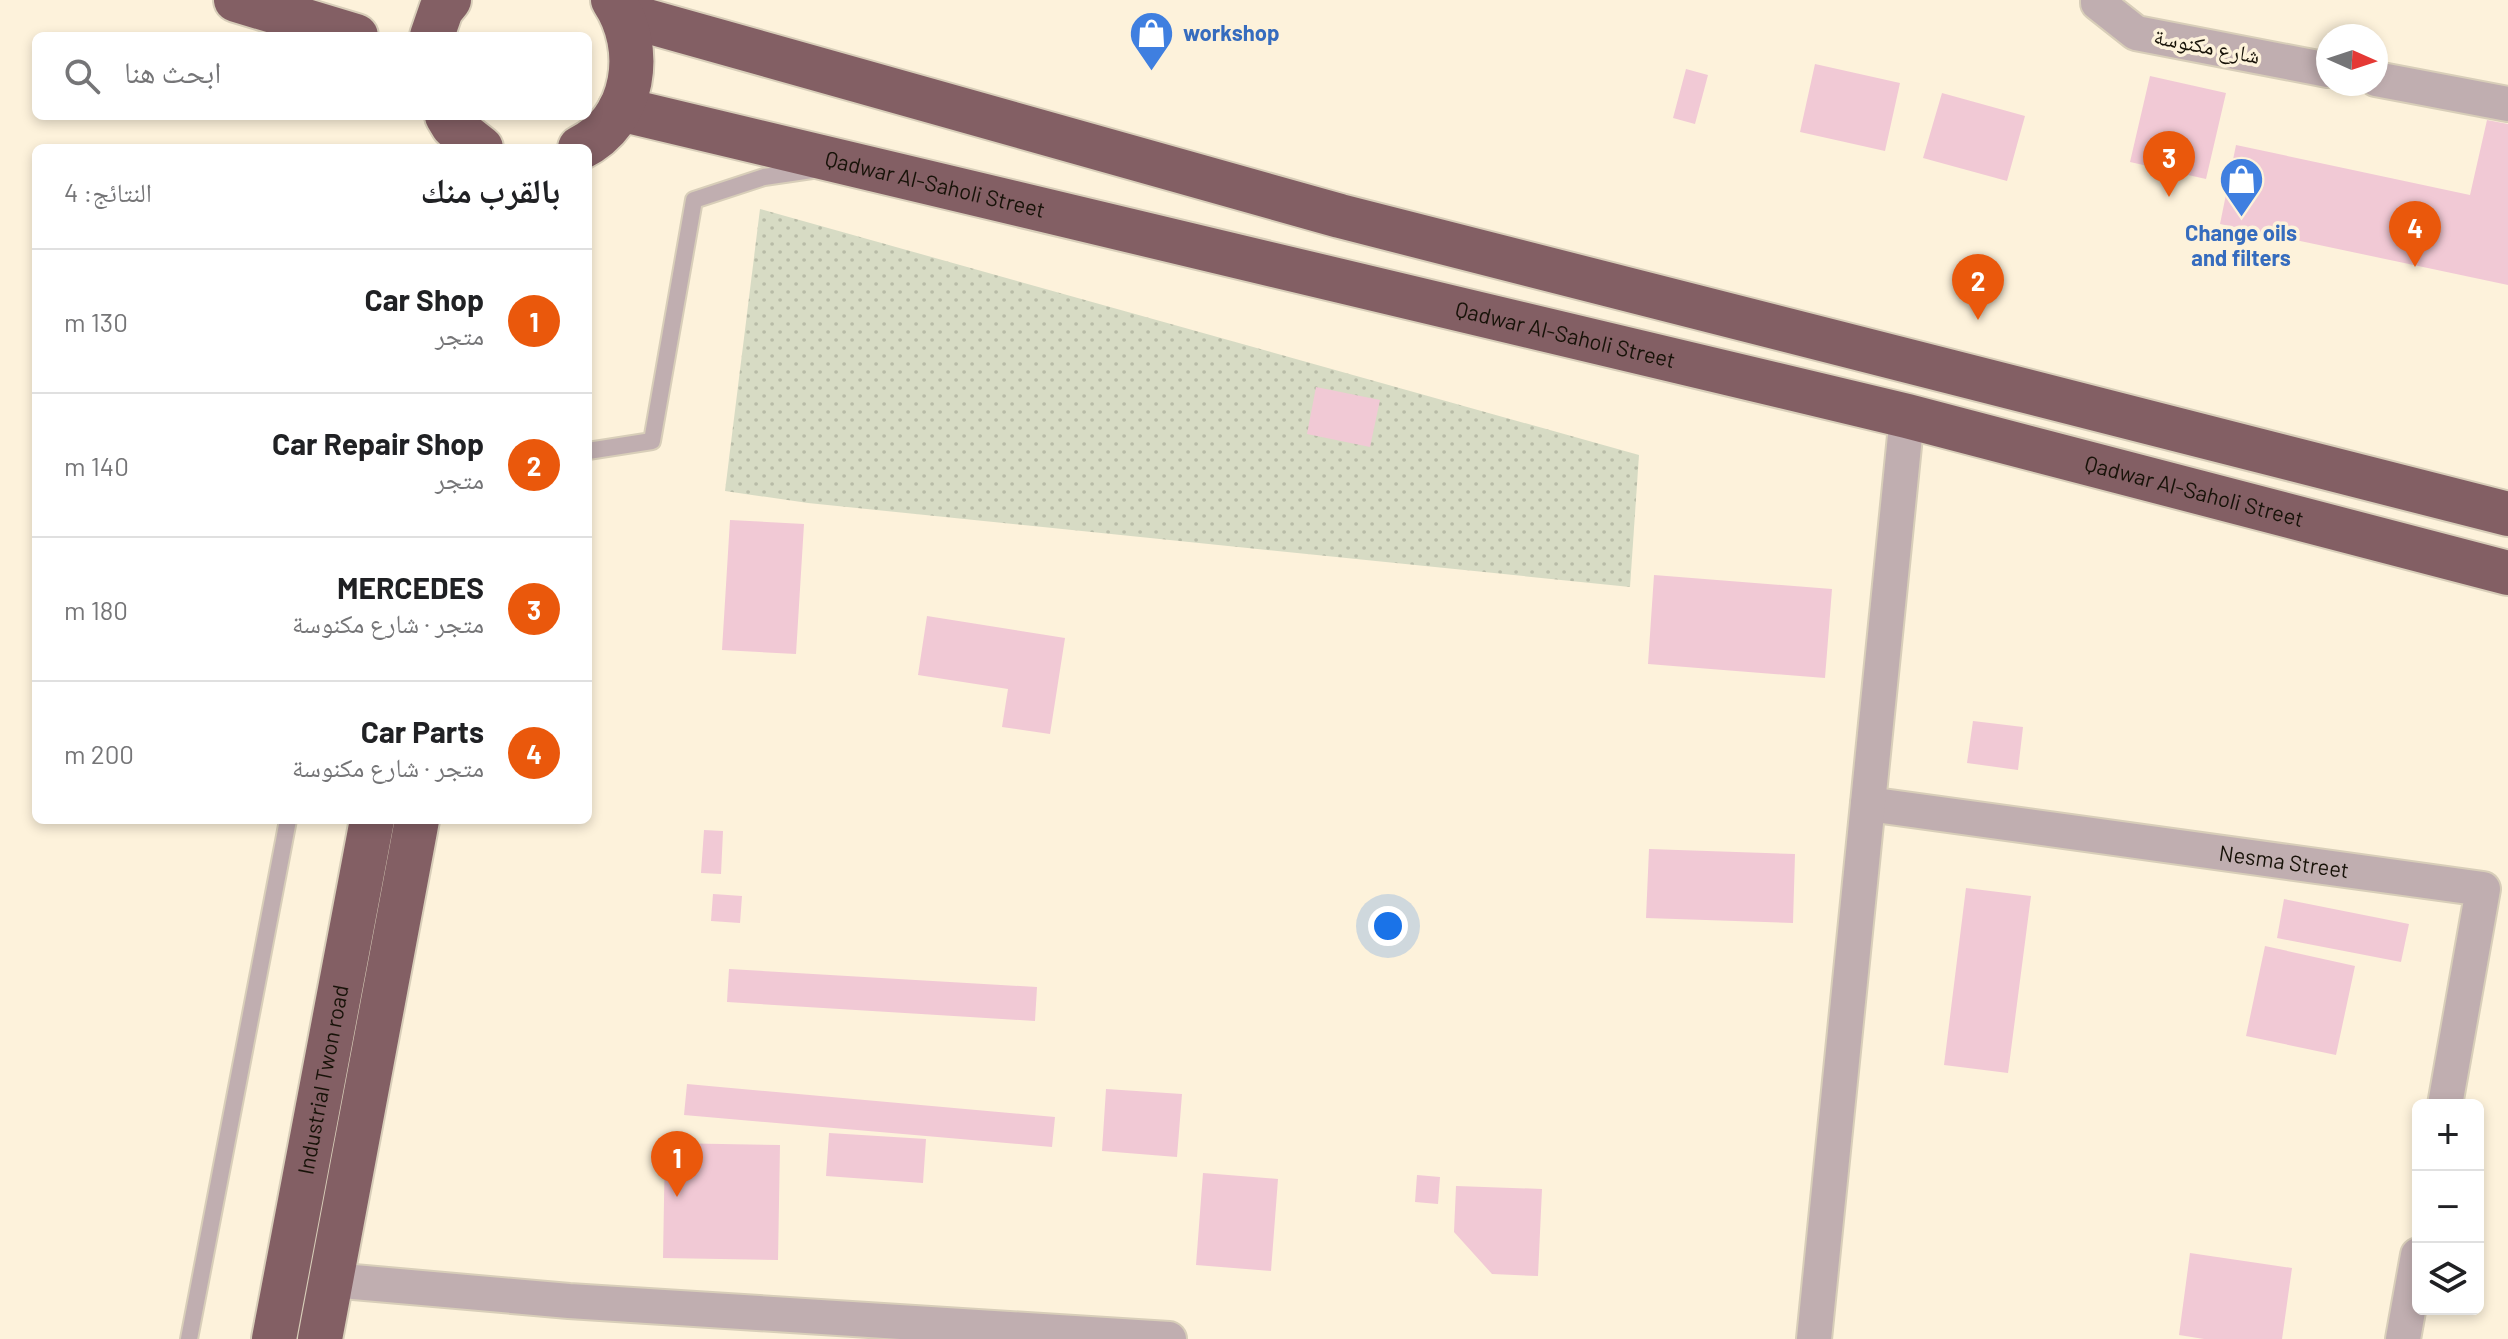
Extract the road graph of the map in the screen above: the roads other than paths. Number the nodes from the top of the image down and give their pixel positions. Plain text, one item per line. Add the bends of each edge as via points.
1 (236, 0) edge
2 (449, 0) edge
3 (2098, 0) edge
4 (617, 7) edge
5 (343, 32) edge
6 (433, 32) edge
7 (2316, 68) edge
8 (2388, 81) edge
9 (2508, 104) edge
10 (620, 109) junction
11 (449, 120) edge
12 (476, 144) edge
13 (585, 144) edge
14 (853, 164) junction
15 (1907, 416) junction
16 (592, 450) edge
17 (2508, 514) edge
18 (2508, 573) edge
19 (1868, 804) junction
20 (287, 824) edge
21 (371, 824) edge
22 (416, 824) edge
23 (2446, 1099) edge
24 (331, 1280) junction
25 (2412, 1289) edge
26 (189, 1339) edge
27 (274, 1339) edge
28 (320, 1339) edge
29 (1169, 1339) edge
30 (1814, 1339) edge
31 (2403, 1339) edge

1 - 5 highway
2 - 6 highway
3 - 7 street, شارع مكنوسة via 2136,33
4 - 10 highway via 630,37 633,62
4 - 17 highway via 1340,216
8 - 9 street
10 - 13 highway via 606,129
10 - 14 highway, Qadwar Al-Saholi Street
11 - 12 highway
14 - 15 highway, Qadwar Al-Saholi Street
14 - 16 lane via 764,177 694,200 652,441
15 - 18 highway, Qadwar Al-Saholi Street
15 - 19 street
19 - 23 street, Nesma Street via 2483,889
19 - 30 street
20 - 26 lane
21 - 27 highway, Industrial Twon road
22 - 24 highway
24 - 28 highway
24 - 29 street via 569,1301
25 - 31 street

